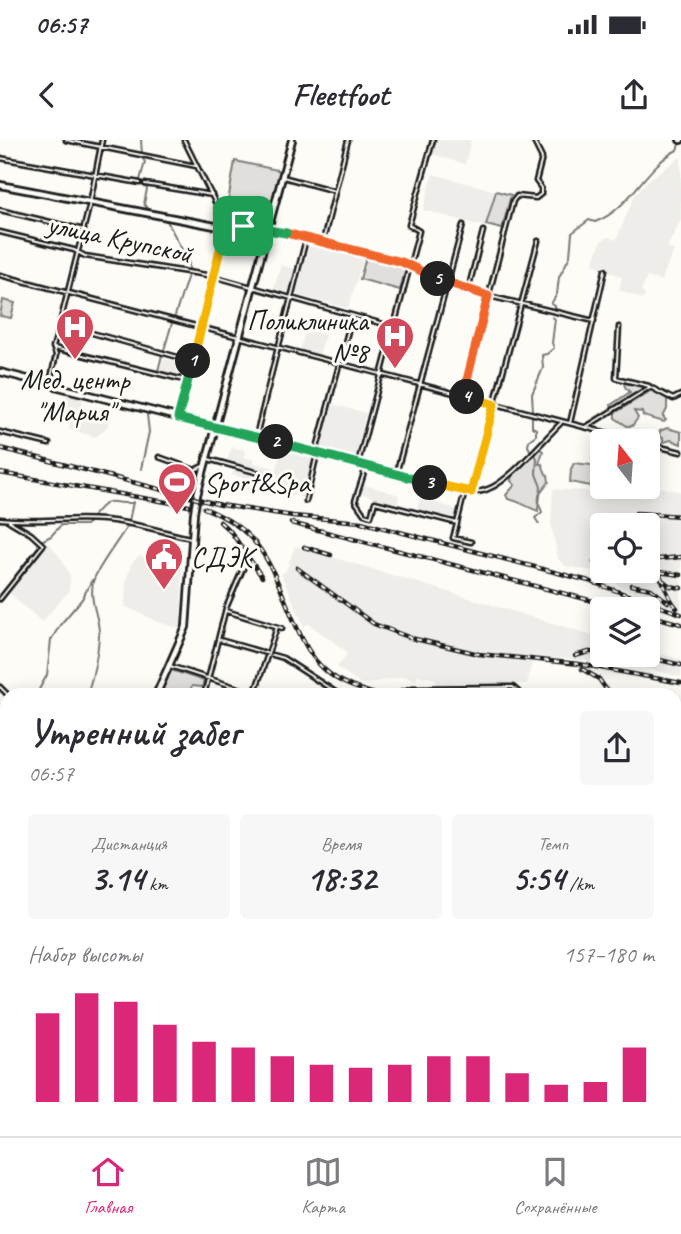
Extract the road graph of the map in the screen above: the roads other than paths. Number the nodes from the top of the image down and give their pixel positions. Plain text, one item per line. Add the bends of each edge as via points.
1 (66, 140) edge
2 (102, 140) edge
3 (184, 140) edge
4 (292, 140) edge
5 (348, 140) edge
6 (433, 140) edge
7 (533, 140) edge
8 (101, 147) junction
9 (0, 158) edge
10 (197, 166) junction
11 (96, 177) junction
12 (282, 177) junction
13 (140, 183) dead end
14 (145, 184) dead end
15 (0, 185) edge
16 (335, 191) junction
17 (212, 195) junction
18 (90, 203) junction
19 (0, 211) edge
20 (463, 225) dead end
21 (222, 226) junction
22 (267, 229) junction
23 (84, 230) junction
24 (483, 231) dead end
25 (0, 232) edge
26 (306, 238) junction
27 (538, 240) dead end
28 (323, 242) junction
29 (79, 252) junction
30 (410, 265) junction
31 (605, 270) dead end
32 (0, 275) edge
33 (213, 276) junction
34 (448, 284) junction
35 (252, 287) junction
36 (468, 291) junction
37 (68, 293) junction
38 (488, 296) junction
39 (292, 297) junction
40 (521, 305) junction
41 (352, 315) junction
42 (594, 321) junction
43 (60, 324) junction
44 (394, 327) junction
45 (619, 327) dead end
46 (200, 328) junction
47 (239, 337) junction
48 (278, 346) junction
49 (54, 347) junction
50 (193, 361) junction
51 (339, 363) junction
52 (0, 372) edge
53 (380, 374) junction
54 (188, 381) junction
55 (49, 385) junction
56 (421, 386) junction
57 (650, 387) junction
58 (681, 394) edge
59 (463, 396) junction
60 (494, 404) junction
61 (178, 418) junction
62 (563, 421) junction
63 (570, 424) junction
64 (215, 427) junction
65 (585, 427) junction
66 (593, 429) edge
67 (0, 432) edge
68 (256, 437) junction
69 (49, 444) dead end
70 (660, 446) edge
71 (681, 452) edge
72 (317, 453) junction
73 (159, 457) dead end
74 (207, 458) junction
75 (358, 464) junction
76 (205, 466) junction
77 (366, 466) junction
78 (396, 474) junction
79 (270, 476) dead end
80 (465, 491) junction
81 (471, 492) junction
82 (306, 500) dead end
83 (0, 519) edge
84 (7, 520) junction
85 (457, 523) junction
86 (192, 539) junction
87 (471, 542) dead end
88 (245, 564) dead end
89 (0, 599) edge
90 (225, 610) junction
91 (277, 627) junction
92 (282, 628) dead end
93 (219, 640) junction
94 (268, 653) junction
95 (169, 666) junction
96 (208, 679) junction
97 (159, 688) edge
98 (206, 688) edge
99 (236, 688) edge
100 (256, 688) edge
101 (329, 688) edge
102 (421, 688) edge
103 (514, 688) edge

1 - 8 street
2 - 8 street
3 - 10 street
4 - 12 main road
5 - 16 street
6 - 30 street via 409,225 419,231
7 - 38 street via 542,158 536,181 541,191 536,198 517,196 513,201
8 - 10 street
8 - 11 street
9 - 11 street
10 - 17 street
11 - 13 street
11 - 18 street
12 - 16 street
12 - 22 main road
14 - 17 street
15 - 18 main road
16 - 28 street
17 - 21 street
18 - 21 main road
18 - 23 street
19 - 23 street
20 - 34 street
21 - 22 main road
21 - 33 street
22 - 26 street
22 - 35 main road
23 - 29 street
24 - 36 street
25 - 29 street, улица Крупской
26 - 28 street
26 - 39 street
27 - 40 street
28 - 30 street
29 - 33 street, улица Крупской
29 - 37 street
30 - 34 street
30 - 44 street
31 - 42 street
32 - 37 street
33 - 35 street, улица Крупской
33 - 46 street
34 - 36 street
34 - 56 street
35 - 39 street, улица Крупской
35 - 47 main road
36 - 38 street
37 - 43 street
37 - 46 street
38 - 40 street
38 - 59 street
39 - 41 street, улица Крупской
39 - 48 street
40 - 42 street
40 - 60 street
41 - 44 street, улица Крупской
41 - 51 street
42 - 63 street
43 - 49 street
43 - 50 street
44 - 53 street
45 - 57 street via 615,378
46 - 47 street
46 - 50 street
47 - 48 street
47 - 64 main road
48 - 51 street
48 - 68 street
49 - 54 street
49 - 55 street
50 - 54 street
51 - 53 street
51 - 72 street
52 - 55 main road
53 - 56 street
53 - 75 street
54 - 61 street
55 - 61 main road
56 - 59 street
56 - 78 street
57 - 58 street via 673,399
57 - 65 street
59 - 60 street
60 - 62 street
60 - 81 street
61 - 64 main road
62 - 63 street
62 - 81 street via 493,487
63 - 65 street
64 - 68 street
64 - 74 main road
65 - 66 street
67 - 69 street
68 - 72 street
70 - 71 street
72 - 75 street
72 - 82 street
73 - 76 street via 195,470
74 - 76 main road
74 - 79 street
75 - 77 street
76 - 86 main road
77 - 78 street
77 - 85 street via 355,501 364,513 371,516 375,502
78 - 80 street
80 - 81 street
80 - 85 street
83 - 84 street
84 - 86 street via 107,520
84 - 89 street via 43,545
85 - 87 street via 453,538
86 - 95 main road via 186,627
88 - 90 street
90 - 91 street
90 - 93 street
91 - 92 street
91 - 94 street
93 - 94 street
93 - 96 street
94 - 100 street
94 - 101 street
95 - 96 street
95 - 97 main road
96 - 98 street
96 - 99 street
102 - 103 street

